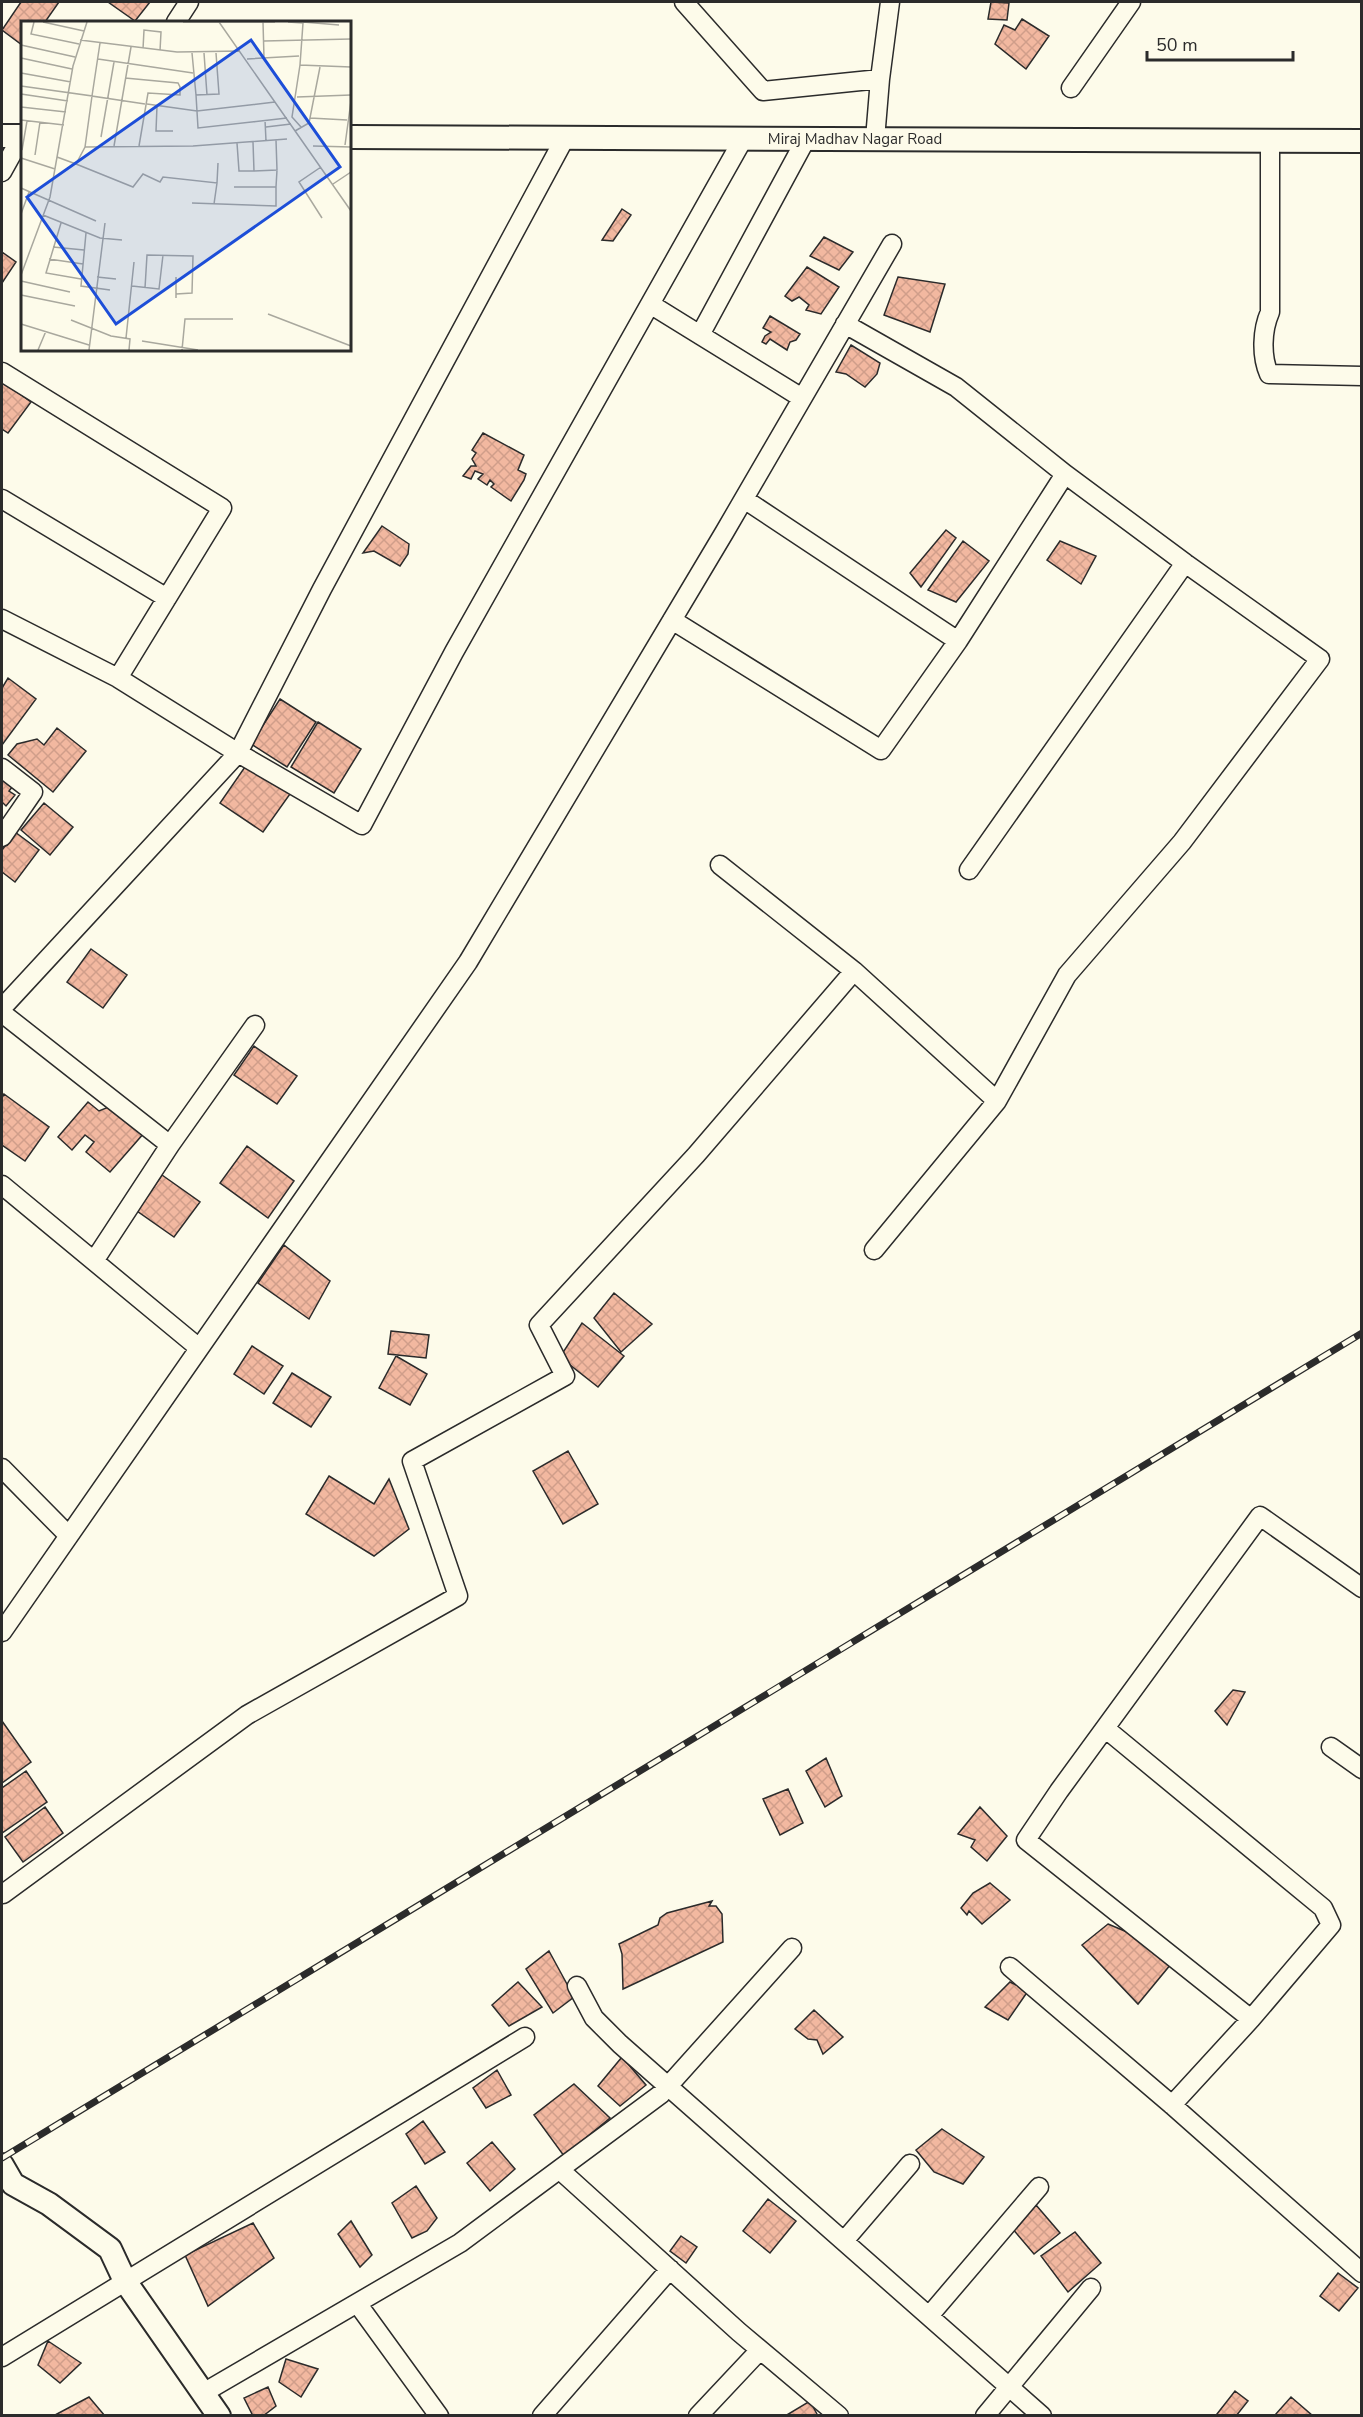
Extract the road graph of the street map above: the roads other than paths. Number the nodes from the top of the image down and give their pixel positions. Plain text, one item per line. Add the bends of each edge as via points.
1 (189, 2) edge
2 (684, 2) edge
3 (890, 2) edge
4 (1131, 2) edge
5 (177, 21) edge
6 (880, 79) junction
7 (1071, 88) dead end
8 (2, 136) edge
9 (21, 136) edge
10 (351, 137) edge
11 (21, 138) edge
12 (565, 138) junction
13 (743, 139) junction
14 (806, 139) junction
15 (876, 139) junction
16 (1270, 141) junction
17 (1362, 141) edge
18 (2, 172) edge
19 (892, 244) dead end
20 (650, 304) junction
21 (845, 324) junction
22 (700, 335) junction
23 (2, 372) edge
24 (1362, 376) edge
25 (802, 398) junction
26 (1065, 474) junction
27 (2, 499) edge
28 (744, 499) junction
29 (1185, 563) junction
30 (167, 598) junction
31 (2, 619) edge
32 (672, 620) junction
33 (958, 641) junction
34 (118, 678) junction
35 (238, 753) junction
36 (2, 768) edge
37 (2, 837) edge
38 (720, 866) dead end
39 (969, 870) dead end
40 (854, 971) junction
41 (2, 1008) edge
42 (2, 1013) edge
43 (255, 1025) dead end
44 (998, 1101) junction
45 (170, 1145) junction
46 (2, 1185) edge
47 (874, 1250) dead end
48 (94, 1261) junction
49 (199, 1348) junction
50 (2, 1468) edge
51 (69, 1536) junction
52 (1362, 1588) edge
53 (2, 1632) edge
54 (1106, 1729) junction
55 (1331, 1747) dead end
56 (1362, 1768) edge
57 (2, 1893) edge
58 (792, 1948) dead end
59 (1010, 1967) dead end
60 (577, 1986) dead end
61 (1251, 2019) junction
62 (525, 2037) dead end
63 (668, 2087) junction
64 (1172, 2105) junction
65 (910, 2164) dead end
66 (560, 2170) junction
67 (8, 2175) edge
68 (1039, 2187) dead end
69 (844, 2241) junction
70 (670, 2269) junction
71 (1362, 2272) edge
72 (125, 2281) junction
73 (1091, 2288) dead end
74 (357, 2304) junction
75 (929, 2316) junction
76 (760, 2349) junction
77 (2, 2357) edge
78 (1009, 2387) junction
79 (203, 2393) junction
80 (219, 2415) edge
81 (439, 2415) edge
82 (542, 2415) edge
83 (698, 2415) edge
84 (839, 2415) edge
85 (985, 2415) edge
86 (1042, 2415) edge

1 - 5 street
2 - 6 street via 763,91
3 - 6 street
4 - 7 street
6 - 15 street
8 - 9 street
10 - 12 street, Miraj Madhav Nagar Road
11 - 18 street
12 - 13 street, Miraj Madhav Nagar Road
12 - 35 street
13 - 14 street, Miraj Madhav Nagar Road
13 - 20 street
14 - 15 street, Miraj Madhav Nagar Road
14 - 22 street
15 - 16 street, Miraj Madhav Nagar Road
16 - 17 street, Miraj Madhav Nagar Road
16 - 24 street via 1270,312 1264,326 1265,365 1269,374
19 - 21 street
20 - 22 street
20 - 35 street via 454,652 362,825
21 - 25 street
21 - 26 street via 956,387
22 - 25 street
23 - 30 street via 222,508
25 - 28 street
26 - 29 street
26 - 33 street
27 - 30 street
28 - 32 street
28 - 33 street
29 - 39 street
29 - 44 street via 1320,659 1182,842 1067,975
30 - 34 street
31 - 34 street
32 - 33 street via 880,750
32 - 49 street via 468,962
34 - 35 street
35 - 41 street
36 - 37 street via 33,792
38 - 40 street
40 - 44 street
40 - 57 street via 696,1155 539,1325 565,1376 412,1461 458,1596 247,1715
42 - 45 street
43 - 45 street
44 - 47 street
45 - 48 street
46 - 48 street
48 - 49 street
49 - 51 street
50 - 51 street
51 - 53 street
52 - 54 street via 1260,1516
54 - 61 street via 1323,1908 1331,1925
54 - 61 street via 1026,1840
55 - 56 street
58 - 63 street
59 - 64 street
60 - 63 street via 594,2018
61 - 64 street
62 - 72 street
63 - 66 street
63 - 69 street
64 - 71 street
65 - 69 street
66 - 70 street
66 - 74 street via 460,2243
67 - 72 street via 110,2249
68 - 75 street
69 - 75 street
70 - 76 street
70 - 82 street
72 - 77 street
72 - 79 street
73 - 78 street
74 - 79 street
74 - 81 street
75 - 78 street
76 - 83 street
76 - 84 street
78 - 85 street
78 - 86 street
79 - 80 street

